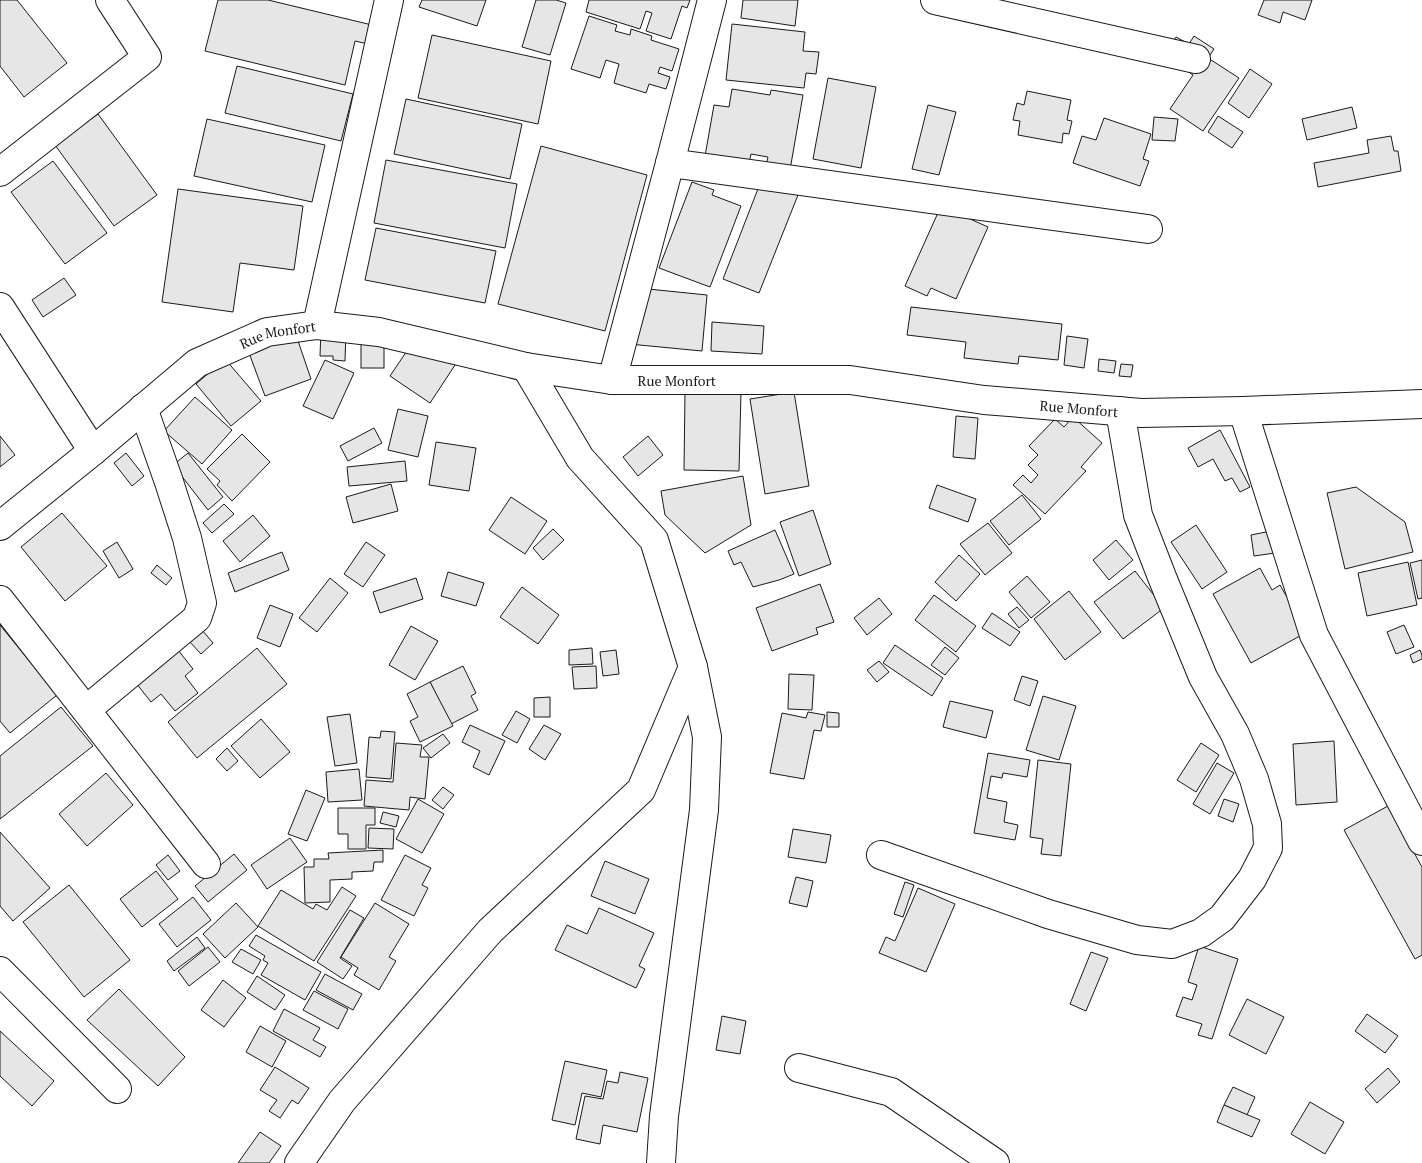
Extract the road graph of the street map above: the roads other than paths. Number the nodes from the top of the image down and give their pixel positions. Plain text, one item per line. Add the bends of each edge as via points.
1 (110, 0) edge
2 (389, 0) edge
3 (712, 0) edge
4 (935, 0) edge
5 (1196, 59) dead end
6 (670, 163) junction
7 (0, 172) edge
8 (1148, 229) dead end
9 (0, 308) edge
10 (317, 325) junction
11 (526, 367) junction
12 (612, 380) junction
13 (1422, 404) edge
14 (143, 408) junction
15 (1120, 411) junction
16 (1243, 411) junction
17 (93, 452) junction
18 (0, 526) edge
19 (0, 600) edge
20 (693, 667) junction
21 (86, 710) junction
22 (1422, 841) edge
23 (881, 855) dead end
24 (206, 864) dead end
25 (0, 970) edge
26 (799, 1068) dead end
27 (117, 1089) dead end
28 (299, 1163) edge
29 (661, 1163) edge
30 (995, 1163) edge

1 - 7 street via 147,57
2 - 10 street
3 - 6 street
4 - 5 street
6 - 8 street
6 - 12 street
9 - 17 street
10 - 11 street, Rue Monfort via 379,332
10 - 14 street, Rue Monfort via 267,332 197,363
11 - 12 street, Rue Monfort
11 - 20 street via 580,458 654,540
12 - 15 street, Rue Monfort via 850,380 984,400
13 - 16 street, Rue Monfort
14 - 17 street, Rue Monfort
14 - 21 street via 170,482 202,603 196,618
15 - 16 street, Rue Monfort
15 - 23 street via 1138,516 1203,677 1235,734 1254,779 1268,824 1268,848 1252,879 1222,918 1201,933 1172,944 1136,940 1048,914
16 - 22 street via 1314,635
17 - 18 street, Rue Monfort
19 - 21 street
20 - 28 street via 641,790 490,932 342,1101
20 - 29 street via 706,737 704,810 664,1116
21 - 24 street
25 - 27 street
26 - 30 street via 891,1092

